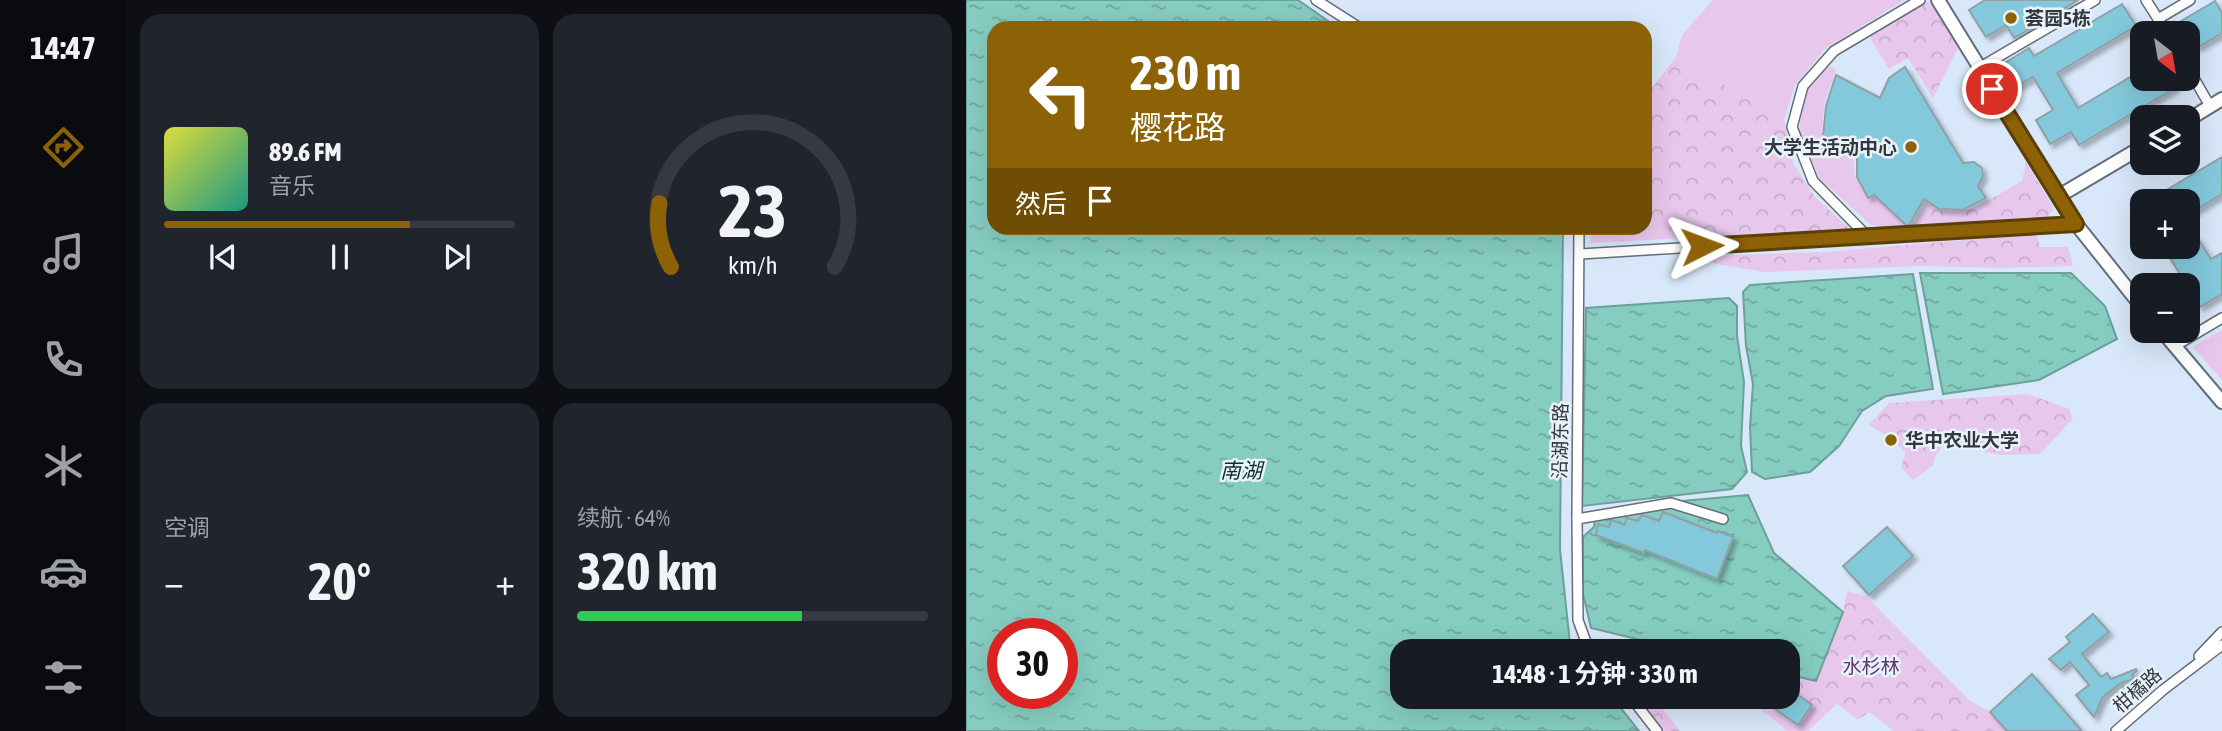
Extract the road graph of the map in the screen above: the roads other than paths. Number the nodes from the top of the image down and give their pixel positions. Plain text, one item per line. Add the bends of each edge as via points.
1 (1316, 0) edge
2 (1920, 0) edge
3 (1938, 0) edge
4 (2095, 0) edge
5 (2146, 0) edge
6 (2190, 0) edge
7 (2158, 19) joint
8 (1349, 21) edge
9 (1979, 68) junction
10 (2200, 89) edge
11 (2222, 99) edge
12 (2210, 106) junction
13 (2200, 112) edge
14 (2130, 154) edge
15 (2059, 196) junction
16 (2076, 224) junction
17 (1579, 235) edge
18 (1867, 236) junction
19 (1580, 254) junction
20 (2130, 292) edge
21 (2222, 318) edge
22 (2172, 343) edge
23 (2175, 346) junction
24 (2222, 402) edge
25 (1577, 519) junction
26 (1723, 519) dead end
27 (2222, 632) edge
28 (1586, 639) edge
29 (2222, 645) edge
30 (2181, 675) junction
31 (1640, 709) edge
32 (1657, 731) edge
33 (2116, 731) edge

1 - 8 street
2 - 18 street via 1834,51 1803,86 1792,127 1813,181
3 - 9 street
4 - 9 street
5 - 7 street
6 - 7 street
9 - 15 street
10 - 12 street
11 - 12 street
12 - 13 street
14 - 15 street
15 - 16 street
16 - 18 street
16 - 20 street
17 - 19 street, 沿湖东路
18 - 19 street
19 - 25 street, 沿湖东路
21 - 23 street
22 - 23 street
23 - 24 street
25 - 26 street via 1671,503
25 - 28 street, 沿湖东路 via 1578,620
27 - 30 street, 柑橘路
29 - 30 street, 柑橘路
30 - 33 street, 柑橘路
31 - 32 street

